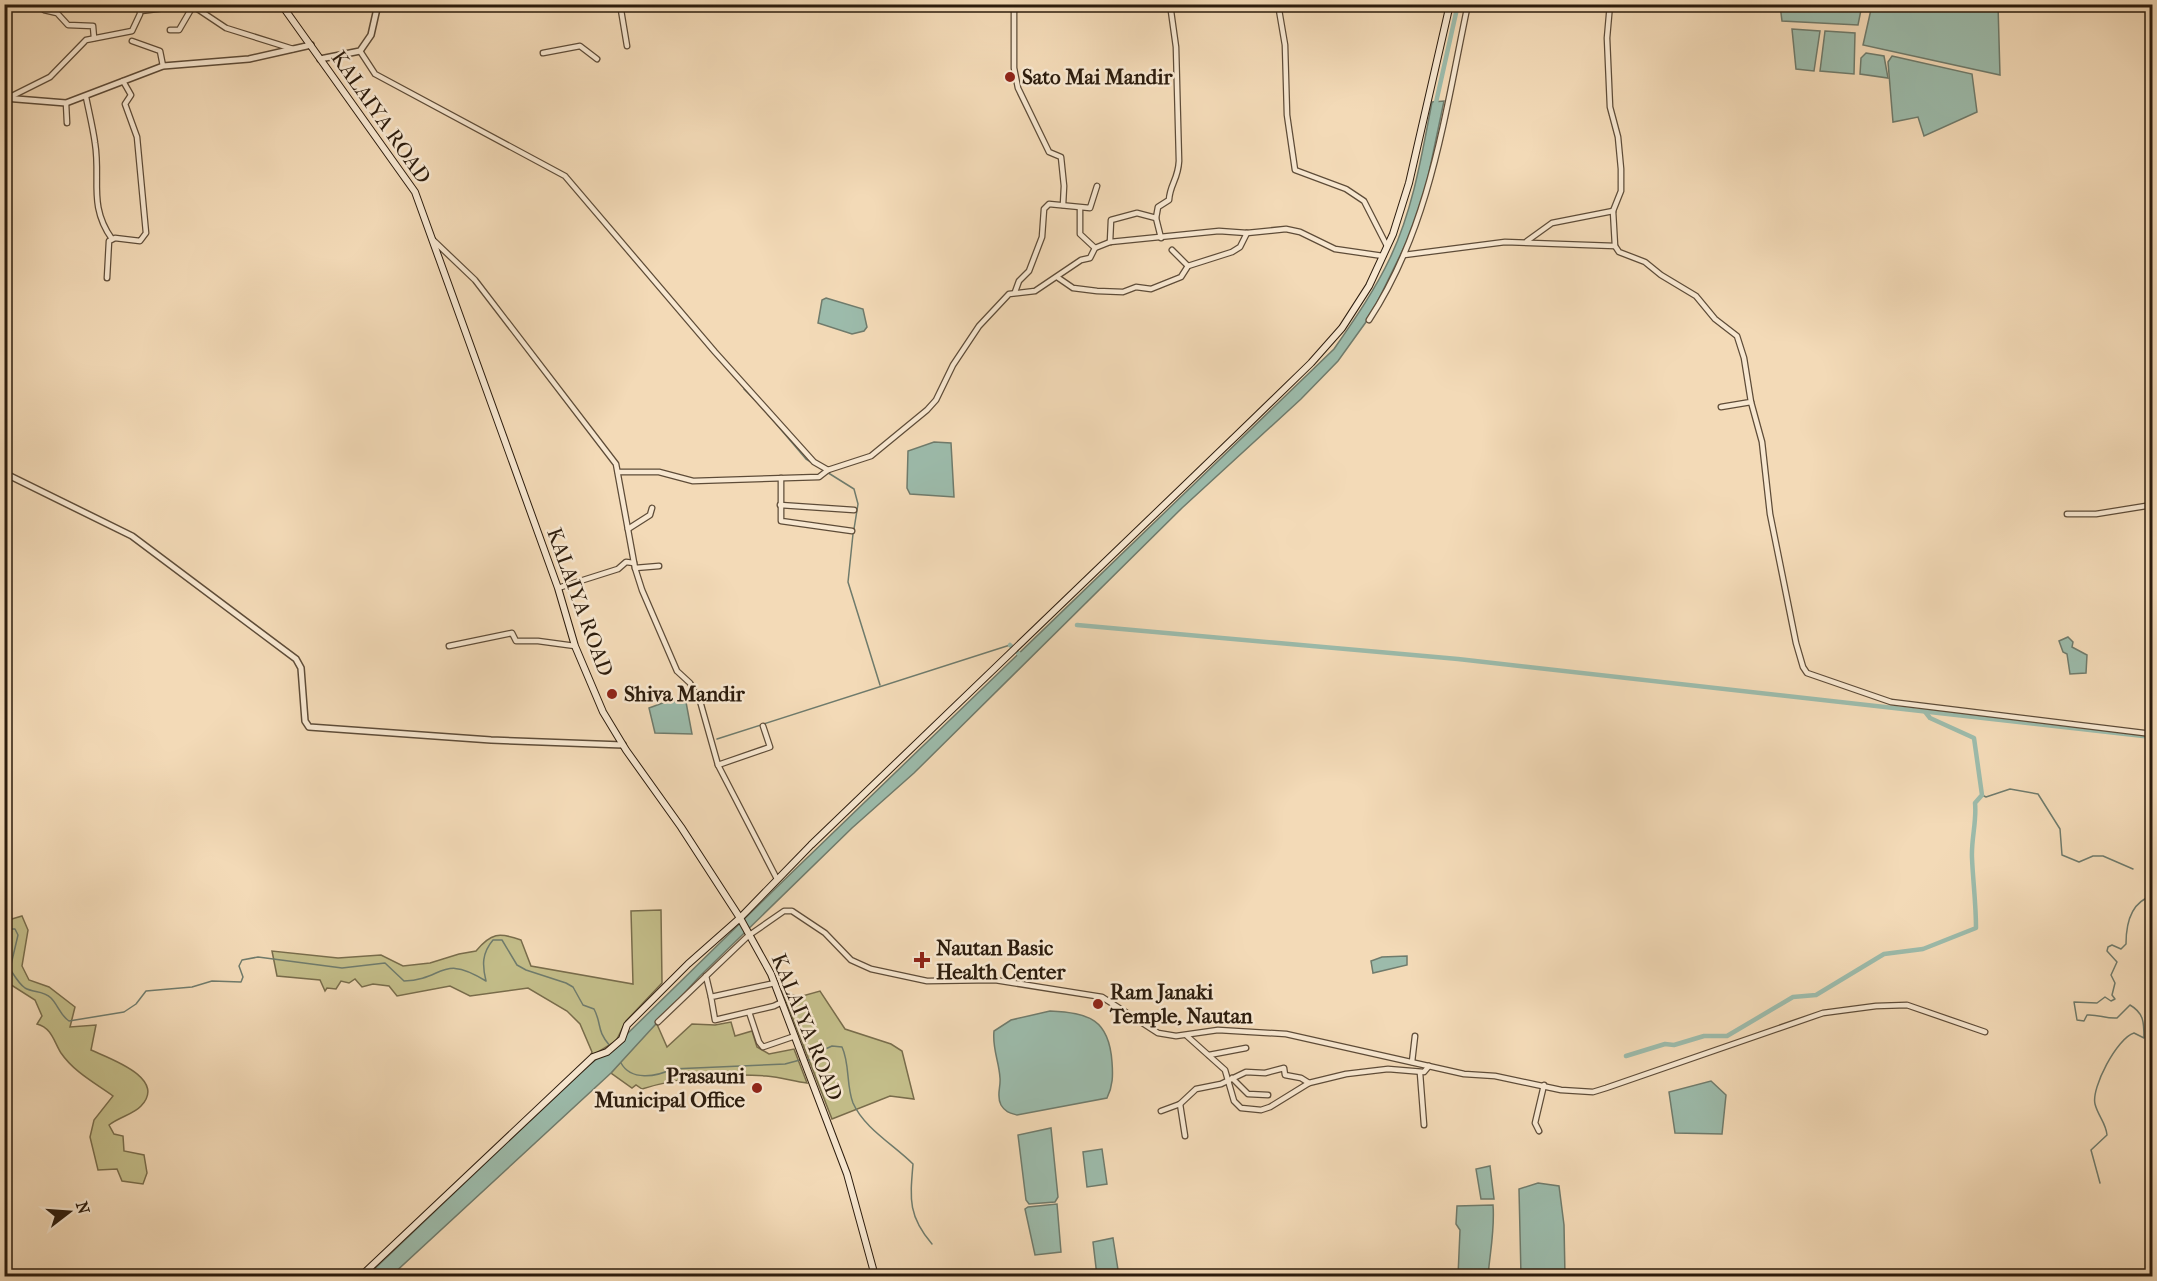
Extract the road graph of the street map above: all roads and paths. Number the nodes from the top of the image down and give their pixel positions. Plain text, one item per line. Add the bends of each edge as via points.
1 (42, 4) edge
2 (170, 4) edge
3 (280, 4) edge
4 (378, 4) edge
5 (620, 4) edge
6 (1014, 4) edge
7 (1170, 4) edge
8 (1278, 4) edge
9 (1450, 4) edge
10 (1468, 4) edge
11 (1610, 4) edge
12 (191, 5) edge
13 (141, 8) edge
14 (170, 30) dead end
15 (94, 38) junction
16 (132, 41) dead end
17 (311, 45) junction
18 (627, 46) dead end
19 (296, 50) junction
20 (360, 51) junction
21 (543, 53) dead end
22 (320, 58) junction
23 (597, 59) dead end
24 (163, 66) junction
25 (123, 81) junction
26 (86, 97) junction
27 (6, 98) edge
28 (66, 103) junction
29 (67, 123) dead end
30 (1097, 186) dead end
31 (1063, 205) junction
32 (1080, 208) junction
33 (1613, 211) junction
34 (1156, 218) junction
35 (1246, 233) junction
36 (112, 238) junction
37 (1161, 238) junction
38 (432, 239) junction
39 (1110, 242) junction
40 (1526, 242) junction
41 (1615, 246) junction
42 (1387, 247) junction
43 (1095, 248) junction
44 (1172, 250) dead end
45 (1404, 255) junction
46 (1383, 256) junction
47 (1188, 266) junction
48 (1057, 277) junction
49 (107, 278) dead end
50 (1015, 292) junction
51 (1370, 320) dead end
52 (1751, 402) junction
53 (1721, 407) dead end
54 (618, 472) junction
55 (827, 472) junction
56 (4, 473) edge
57 (781, 478) junction
58 (780, 505) junction
59 (2152, 505) edge
60 (652, 508) dead end
61 (854, 510) dead end
62 (2067, 514) dead end
63 (628, 529) junction
64 (852, 531) dead end
65 (635, 565) junction
66 (658, 566) dead end
67 (558, 588) junction
68 (449, 646) dead end
69 (575, 646) junction
70 (763, 726) dead end
71 (2152, 734) edge
72 (623, 745) junction
73 (718, 765) junction
74 (777, 879) junction
75 (740, 920) junction
76 (748, 936) junction
77 (706, 976) junction
78 (775, 983) junction
79 (711, 997) junction
80 (782, 1002) junction
81 (749, 1012) junction
82 (658, 1022) dead end
83 (1985, 1032) dead end
84 (795, 1036) junction
85 (1187, 1036) junction
86 (1414, 1036) dead end
87 (1246, 1048) dead end
88 (1209, 1055) junction
89 (1412, 1062) junction
90 (1429, 1066) junction
91 (1420, 1072) junction
92 (1230, 1079) junction
93 (1309, 1083) junction
94 (1544, 1085) junction
95 (1268, 1095) dead end
96 (1180, 1104) junction
97 (1161, 1111) dead end
98 (1424, 1125) dead end
99 (1539, 1131) dead end
100 (1185, 1136) dead end
101 (361, 1276) edge
102 (874, 1276) edge

1 - 15 street via 46,12 57,13 63,23 93,26
2 - 13 street via 165,8
3 - 17 main road, KALAIYA ROAD
4 - 20 street via 371,35
5 - 18 street
6 - 31 street via 1014,68 1018,88 1049,152 1061,157
7 - 34 street via 1176,47 1178,178 1170,188 1169,200 1158,207
8 - 42 street via 1295,170 1346,189 1364,201
9 - 42 main road via 1409,183
10 - 45 street via 1423,205
11 - 33 street via 1610,107 1621,169 1621,191
12 - 14 street via 179,30
12 - 19 street via 226,28
13 - 15 street via 132,31
15 - 27 street via 81,44 50,77
16 - 24 street via 160,51
17 - 19 street
17 - 22 main road, KALAIYA ROAD
19 - 24 street via 227,62
20 - 22 street
20 - 55 street via 375,74 565,176 722,360
21 - 23 street via 580,46
22 - 38 main road, KALAIYA ROAD via 415,192
24 - 25 street
25 - 26 street
25 - 36 street via 131,95 125,104 137,137 146,233 140,241
26 - 28 street
26 - 36 street via 96,144 96,203 101,224
27 - 28 street
28 - 29 street
30 - 32 street via 1090,208
31 - 32 street
31 - 50 street via 1049,204 1044,209 1042,237 1029,272 1019,281
32 - 43 street via 1080,234
33 - 40 street via 1552,223
33 - 41 street
34 - 37 street
34 - 39 street via 1137,213 1111,220
35 - 37 street via 1219,231
35 - 46 street via 1286,229 1335,249
35 - 47 street via 1240,247 1232,252
36 - 49 street
37 - 39 street
38 - 54 street via 475,280 604,446
38 - 67 main road, KALAIYA ROAD
39 - 43 street
40 - 41 street
40 - 45 street
41 - 52 street via 1619,252 1645,262 1696,296 1715,319 1733,331 1744,358
42 - 46 main road
43 - 48 street via 1090,258
44 - 47 street
45 - 51 street
46 - 74 main road via 1342,328 1311,363
47 - 48 street via 1184,275 1162,286 1123,292 1073,288
48 - 50 street via 1035,291
50 - 55 street via 979,326 927,410 871,456
52 - 53 street
52 - 71 street via 1762,442 1770,514 1796,643 1808,673 1891,702
54 - 57 street via 659,472 693,481
54 - 63 street
55 - 57 street
56 - 72 street via 132,536 296,659 301,668 305,722 309,728
57 - 58 street
58 - 61 street
58 - 64 street via 781,521
59 - 62 street via 2096,514
60 - 63 street via 650,515
63 - 65 street
65 - 66 street
65 - 67 street via 626,562 618,569
65 - 73 street via 677,671 690,683 700,701
67 - 69 main road, KALAIYA ROAD
68 - 69 street via 512,633 516,641
69 - 72 main road, KALAIYA ROAD via 603,712
70 - 73 street via 770,747
72 - 75 main road, KALAIYA ROAD via 681,826
73 - 74 street
74 - 75 main road
75 - 76 main road, KALAIYA ROAD
75 - 101 main road via 688,964 627,1025 622,1039 607,1052 593,1057
76 - 77 street
76 - 78 main road, KALAIYA ROAD
76 - 85 street via 784,911 792,911 825,933 851,960 871,969 927,981 995,980 1102,997 1150,1030
77 - 79 street
77 - 82 street
78 - 79 street
78 - 80 main road, KALAIYA ROAD
79 - 81 street via 715,1020
80 - 81 street
80 - 84 main road, KALAIYA ROAD
81 - 84 street via 763,1047
83 - 94 street via 1907,1005 1843,1010 1823,1013 1593,1092
84 - 102 main road, KALAIYA ROAD via 847,1174
85 - 88 street
85 - 89 street via 1218,1030 1286,1034
86 - 89 street
87 - 88 street
88 - 92 street
89 - 90 street
90 - 91 street
90 - 94 street
91 - 93 street via 1372,1070
91 - 98 street
92 - 93 street via 1246,1072 1284,1068 1285,1076
92 - 93 street via 1236,1106 1261,1110
92 - 95 street via 1248,1094
92 - 96 street via 1196,1089
94 - 99 street via 1535,1123
96 - 97 street
96 - 100 street

